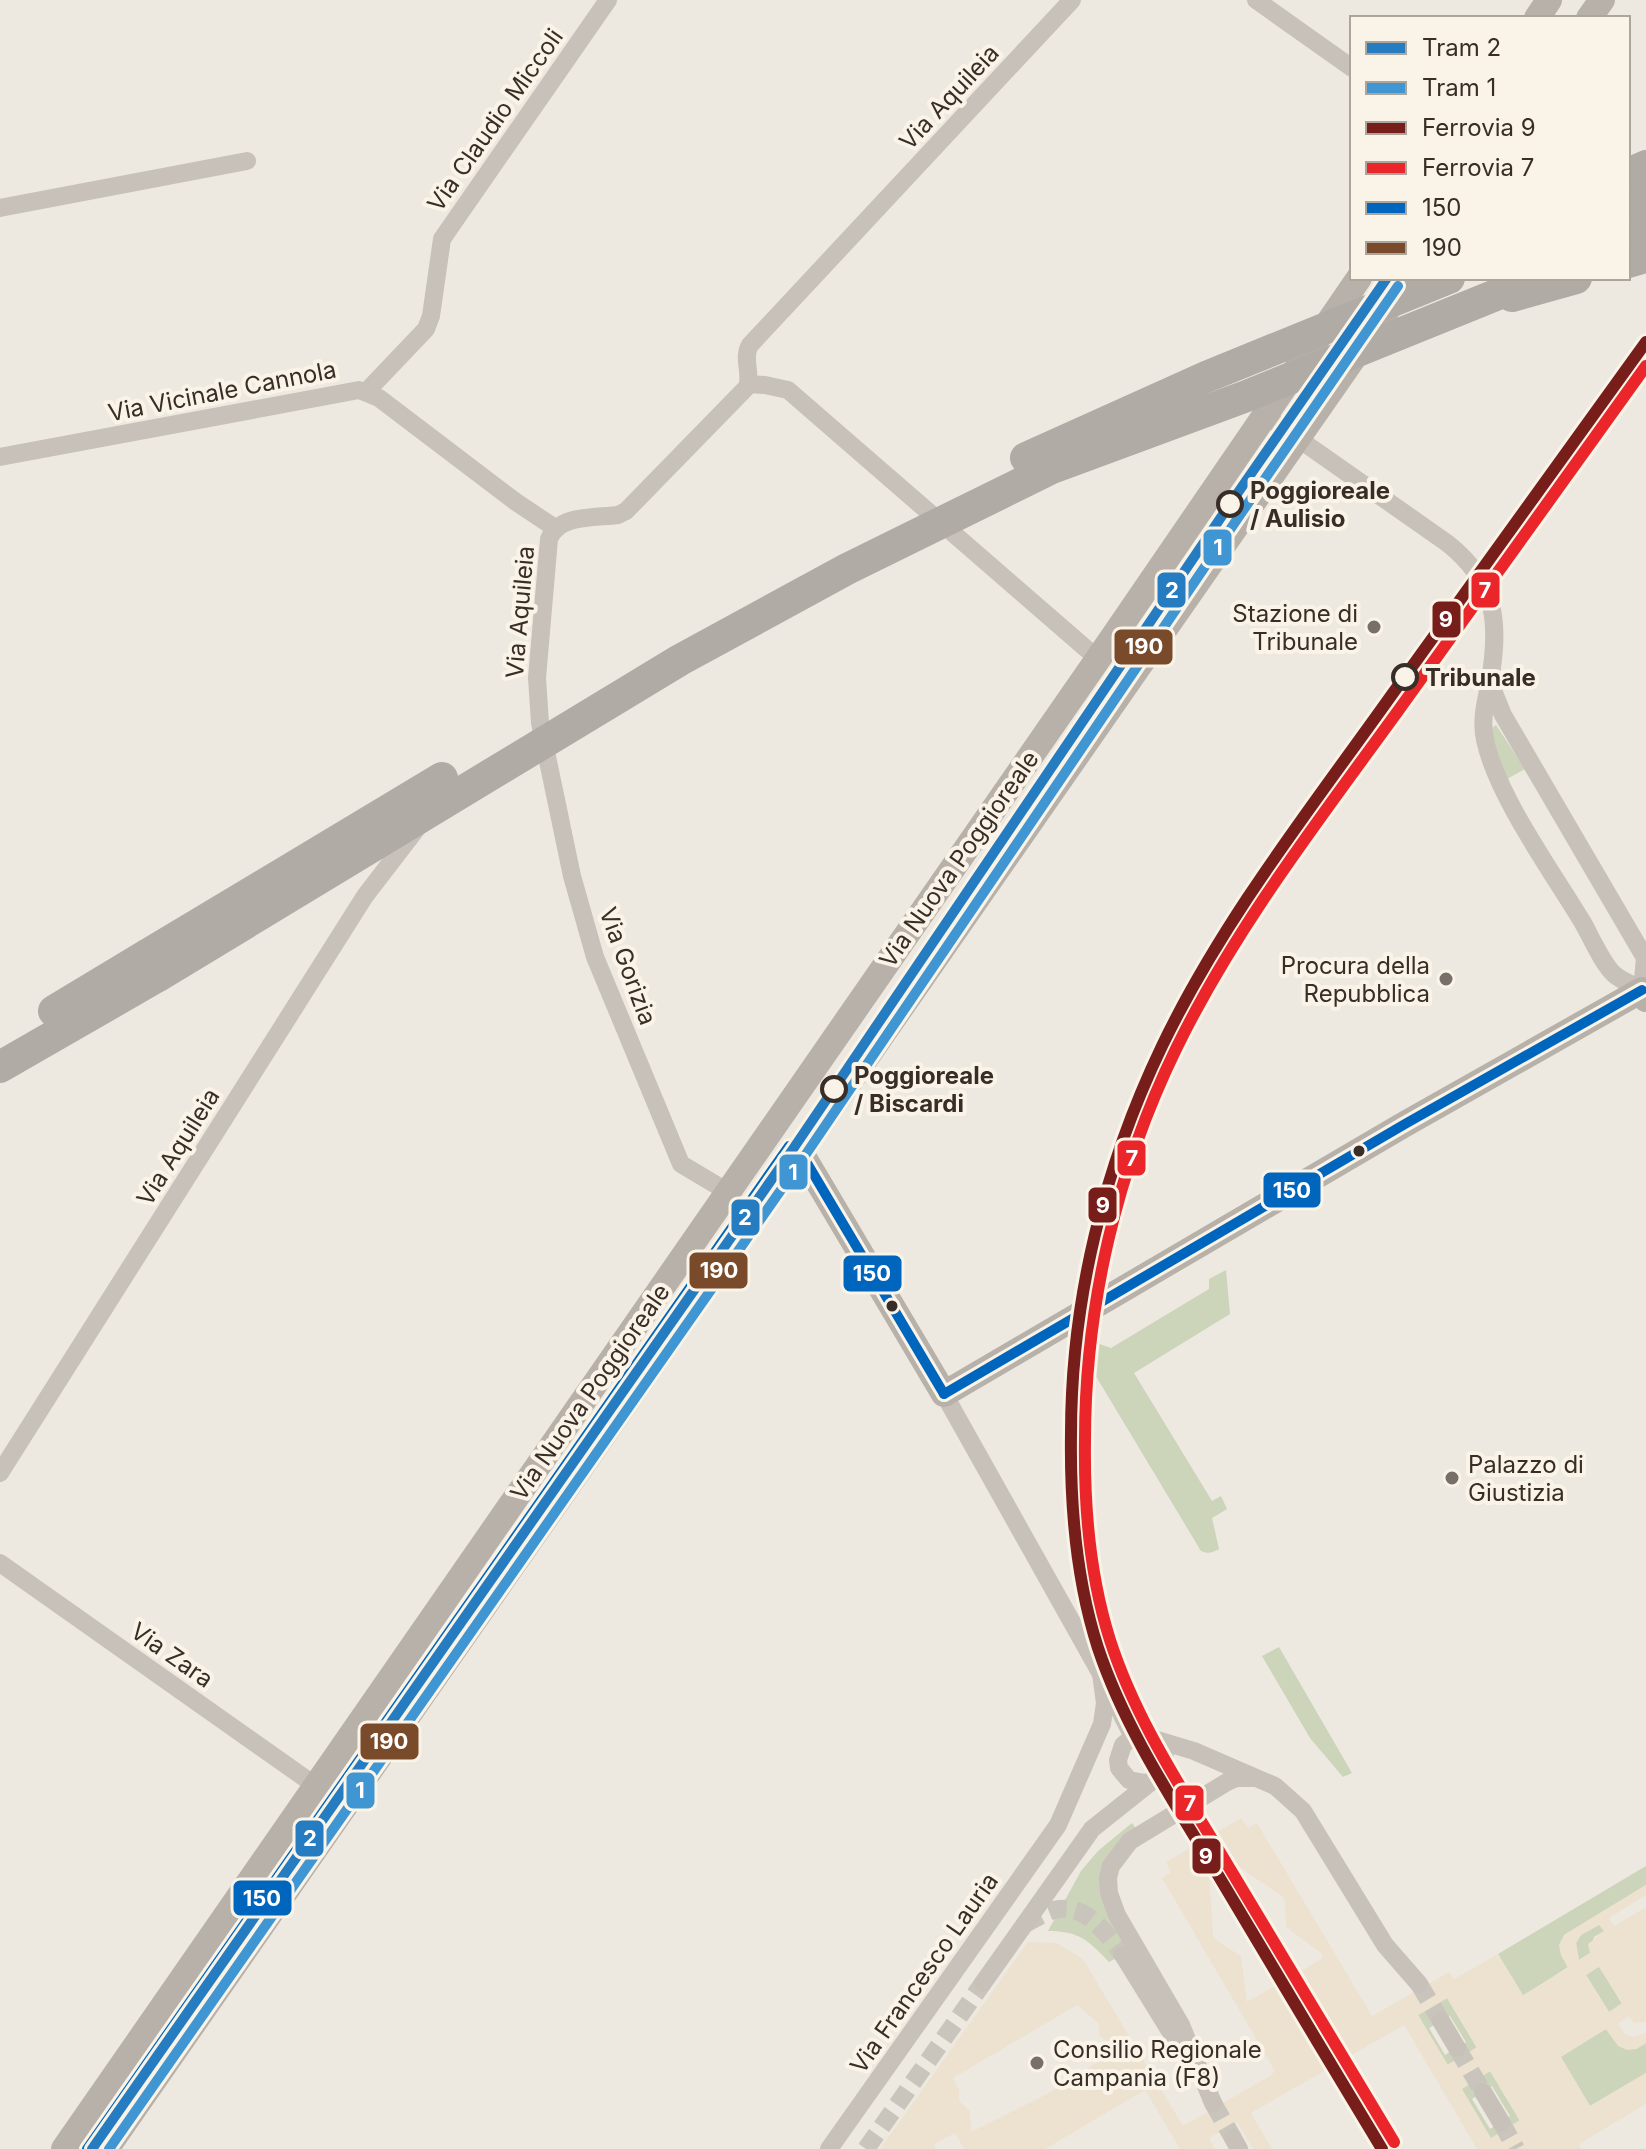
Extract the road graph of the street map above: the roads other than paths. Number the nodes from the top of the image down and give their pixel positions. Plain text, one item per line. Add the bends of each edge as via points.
1 (608, 0) edge
2 (1072, 0) edge
3 (1256, 0) edge
4 (1350, 67) edge
5 (247, 161) dead end
6 (0, 208) edge
7 (1358, 280) edge
8 (1408, 280) edge
9 (1445, 280) edge
10 (1533, 280) edge
11 (1569, 280) edge
12 (1455, 312) junction
13 (749, 384) junction
14 (366, 392) junction
15 (1266, 416) junction
16 (1299, 438) junction
17 (0, 457) edge
18 (555, 528) junction
19 (1098, 659) junction
20 (1490, 683) junction
21 (540, 723) junction
22 (1644, 994) edge
23 (0, 1044) edge
24 (0, 1067) edge
25 (768, 1134) junction
26 (801, 1153) junction
27 (728, 1192) junction
28 (944, 1394) junction
29 (0, 1473) edge
30 (0, 1563) edge
31 (1101, 1674) junction
32 (1156, 1740) junction
33 (1128, 1741) junction
34 (1194, 1751) junction
35 (1083, 1768) junction
36 (1156, 1779) junction
37 (1260, 1779) junction
38 (316, 1786) junction
39 (1123, 1955) tunnel mouth
40 (983, 1983) tunnel mouth
41 (1419, 1984) tunnel mouth
42 (1441, 2021) tunnel mouth
43 (1457, 2048) tunnel mouth
44 (1483, 2092) tunnel mouth
45 (1501, 2122) tunnel mouth
46 (64, 2149) edge
47 (106, 2149) edge
48 (829, 2149) edge

1 - 14 street, Via Claudio Miccoli via 442,239 426,329
2 - 13 street, Via Aquileia via 750,345
3 - 4 street
5 - 6 street
7 - 15 main road, Via Nuova Poggioreale
8 - 16 main road, Via Nuova Poggioreale
9 - 23 highway, bridge via 1191,383 855,542 668,643
10 - 12 highway, bridge
11 - 12 highway, bridge
12 - 24 highway, bridge via 1052,468 847,569 680,660
13 - 18 street, Via Aquileia via 626,511
13 - 19 street via 788,390
14 - 17 street, Via Vicinale Cannola
14 - 18 street, Via Vicinale Cannola
15 - 16 street
15 - 19 main road, Via Nuova Poggioreale
16 - 20 street via 1473,566 1492,603
16 - 26 main road, Via Nuova Poggioreale
18 - 21 street, Via Aquileia via 549,539 537,667
19 - 25 main road, Via Nuova Poggioreale
20 - 22 street via 1503,715 1645,958
20 - 22 street via 1483,730 1501,783 1614,975
21 - 27 street, Via Gorizia via 595,957 681,1164
21 - 29 street, Via Aquileia via 527,737 450,785 365,896
22 - 28 main road via 1405,1124
25 - 26 main road
25 - 27 main road, Via Nuova Poggioreale
26 - 28 main road
26 - 47 main road, Via Nuova Poggioreale
27 - 38 main road, Via Nuova Poggioreale
28 - 31 street
30 - 38 street, Via Zara
31 - 33 street
31 - 35 street, Via Francesco Lauria via 1102,1724
32 - 33 street via 1141,1735
32 - 34 street
32 - 36 street via 1166,1758
33 - 35 street
33 - 36 street via 1118,1760 1123,1775 1137,1783
34 - 36 street via 1183,1765
34 - 37 street
35 - 48 street, Via Francesco Lauria via 1058,1825
36 - 40 street via 1092,1829
37 - 39 street via 1227,1782 1146,1830 1130,1841 1108,1878 1117,1915 1181,2025 1213,2103
37 - 41 street via 1303,1811 1385,1945
38 - 46 main road, Via Nuova Poggioreale
42 - 43 street
44 - 45 street

